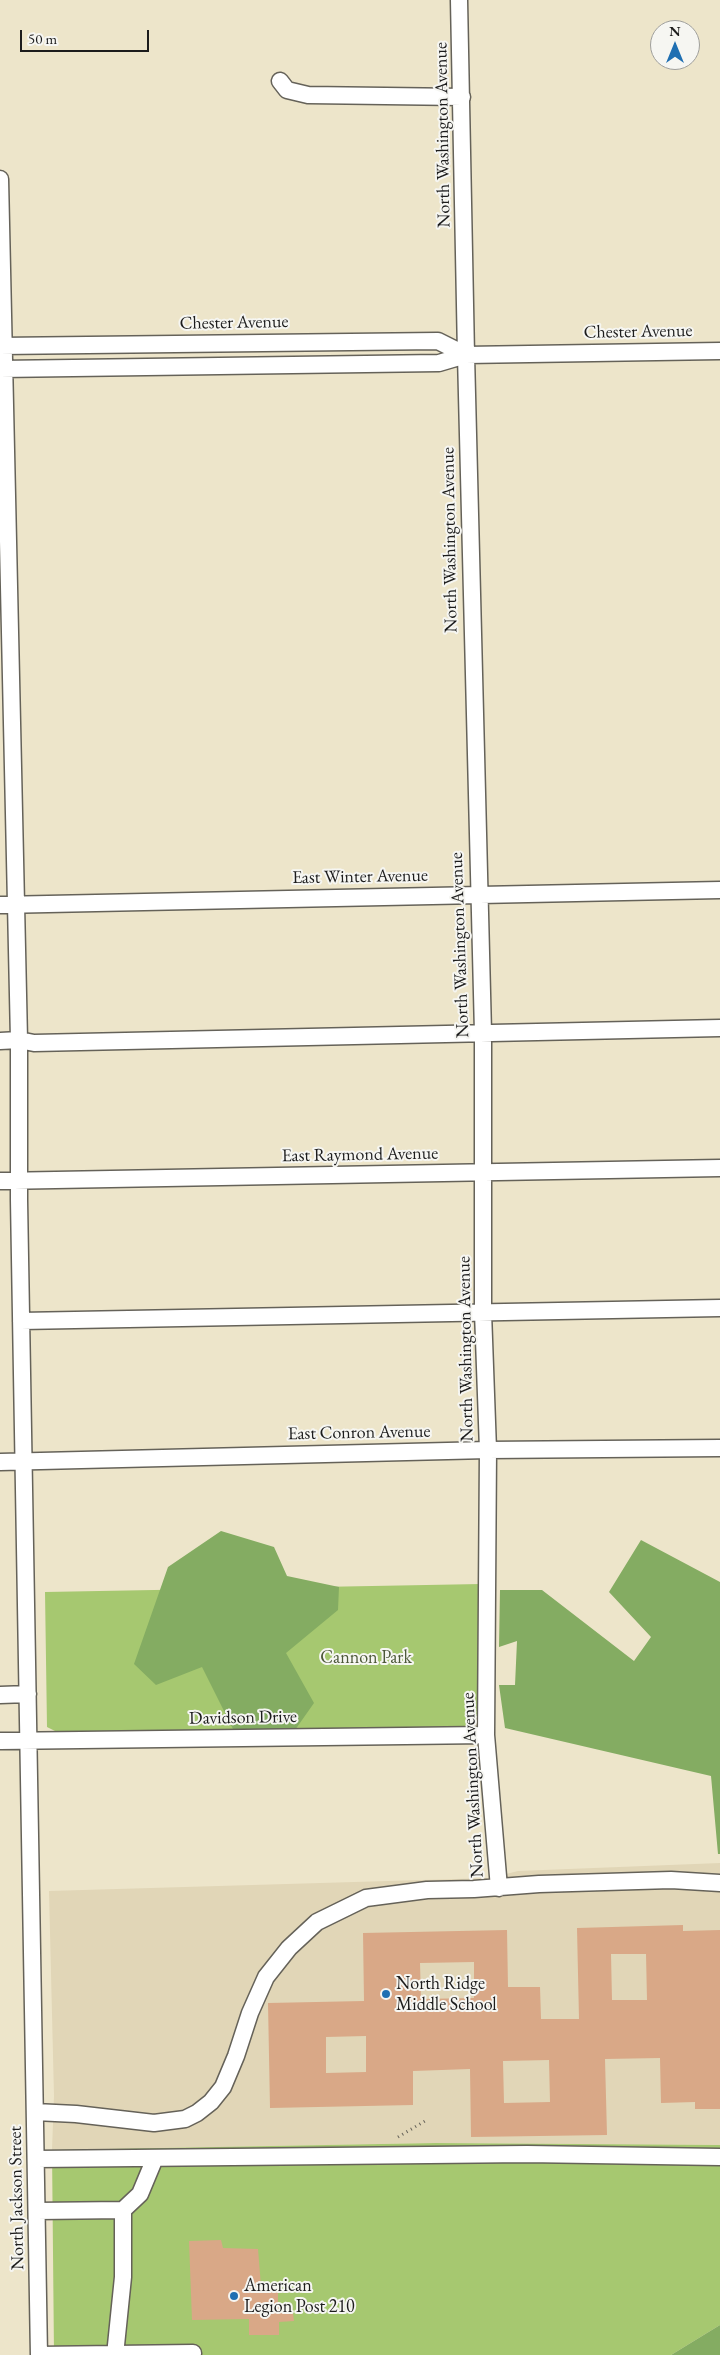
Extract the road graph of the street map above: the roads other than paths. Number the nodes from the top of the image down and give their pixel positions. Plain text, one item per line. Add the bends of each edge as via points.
1 (460, 0) edge
2 (280, 82) dead end
3 (462, 97) junction
4 (0, 179) edge
5 (303, 342) junction
6 (157, 344) junction
7 (2, 346) edge
8 (720, 351) edge
9 (466, 355) junction
10 (303, 365) junction
11 (158, 367) junction
12 (3, 369) edge
13 (720, 890) edge
14 (479, 894) junction
15 (7, 905) edge
16 (720, 1028) edge
17 (483, 1034) junction
18 (18, 1040) junction
19 (0, 1041) edge
20 (720, 1168) edge
21 (484, 1174) junction
22 (18, 1180) junction
23 (0, 1181) edge
24 (720, 1308) edge
25 (484, 1312) junction
26 (20, 1321) junction
27 (720, 1448) edge
28 (488, 1450) junction
29 (0, 1462) edge
30 (23, 1462) junction
31 (28, 1694) junction
32 (0, 1695) edge
33 (486, 1735) junction
34 (29, 1740) junction
35 (0, 1741) edge
36 (720, 1883) edge
37 (499, 1888) junction
38 (35, 2112) junction
39 (720, 2157) edge
40 (155, 2158) junction
41 (36, 2159) junction
42 (123, 2210) junction
43 (37, 2211) junction
44 (193, 2353) dead end
45 (115, 2354) edge
46 (40, 2355) edge

1 - 3 street, North Washington Avenue
2 - 3 street via 287,90 308,95
3 - 9 street, North Washington Avenue
4 - 7 street, North Jackson Street
5 - 6 street, Chester Avenue
5 - 9 street, Chester Avenue via 438,341
5 - 10 street
6 - 7 street, Chester Avenue
6 - 11 street
7 - 12 street, North Jackson Street
8 - 9 street, Chester Avenue
9 - 10 street, Chester Avenue via 438,363
9 - 14 street, North Washington Avenue
10 - 11 street, Chester Avenue
11 - 12 street, Chester Avenue
12 - 15 street, North Jackson Street
13 - 14 street, East Winter Avenue
14 - 15 street, East Winter Avenue
14 - 17 street, North Washington Avenue
15 - 18 street, North Jackson Street
16 - 17 street
17 - 18 street
17 - 21 street, North Washington Avenue
18 - 19 street
18 - 22 street, North Jackson Street
20 - 21 street, East Raymond Avenue
21 - 22 street, East Raymond Avenue
21 - 25 street, North Washington Avenue
22 - 23 street, East Raymond Avenue
22 - 26 street, North Jackson Street
24 - 25 street
25 - 26 street
25 - 28 street, North Washington Avenue
26 - 30 street, North Jackson Street
27 - 28 street, East Conron Avenue
28 - 30 street, East Conron Avenue
28 - 33 street, North Washington Avenue
29 - 30 street, East Conron Avenue
30 - 31 street, North Jackson Street
31 - 32 street
31 - 34 street, North Jackson Street
33 - 34 street, Davidson Drive
33 - 37 street, North Washington Avenue
34 - 35 street, Davidson Drive
34 - 38 street, North Jackson Street
36 - 37 street via 670,1880
37 - 38 street via 427,1890 366,1898 317,1922 289,1948 266,1977 223,2087 211,2102 185,2119 154,2123
38 - 41 street, North Jackson Street
39 - 40 street via 527,2154
40 - 41 street
40 - 42 street via 140,2194
41 - 43 street, North Jackson Street
42 - 43 street
42 - 45 street via 122,2277
43 - 46 street, North Jackson Street
44 - 45 street
45 - 46 street

